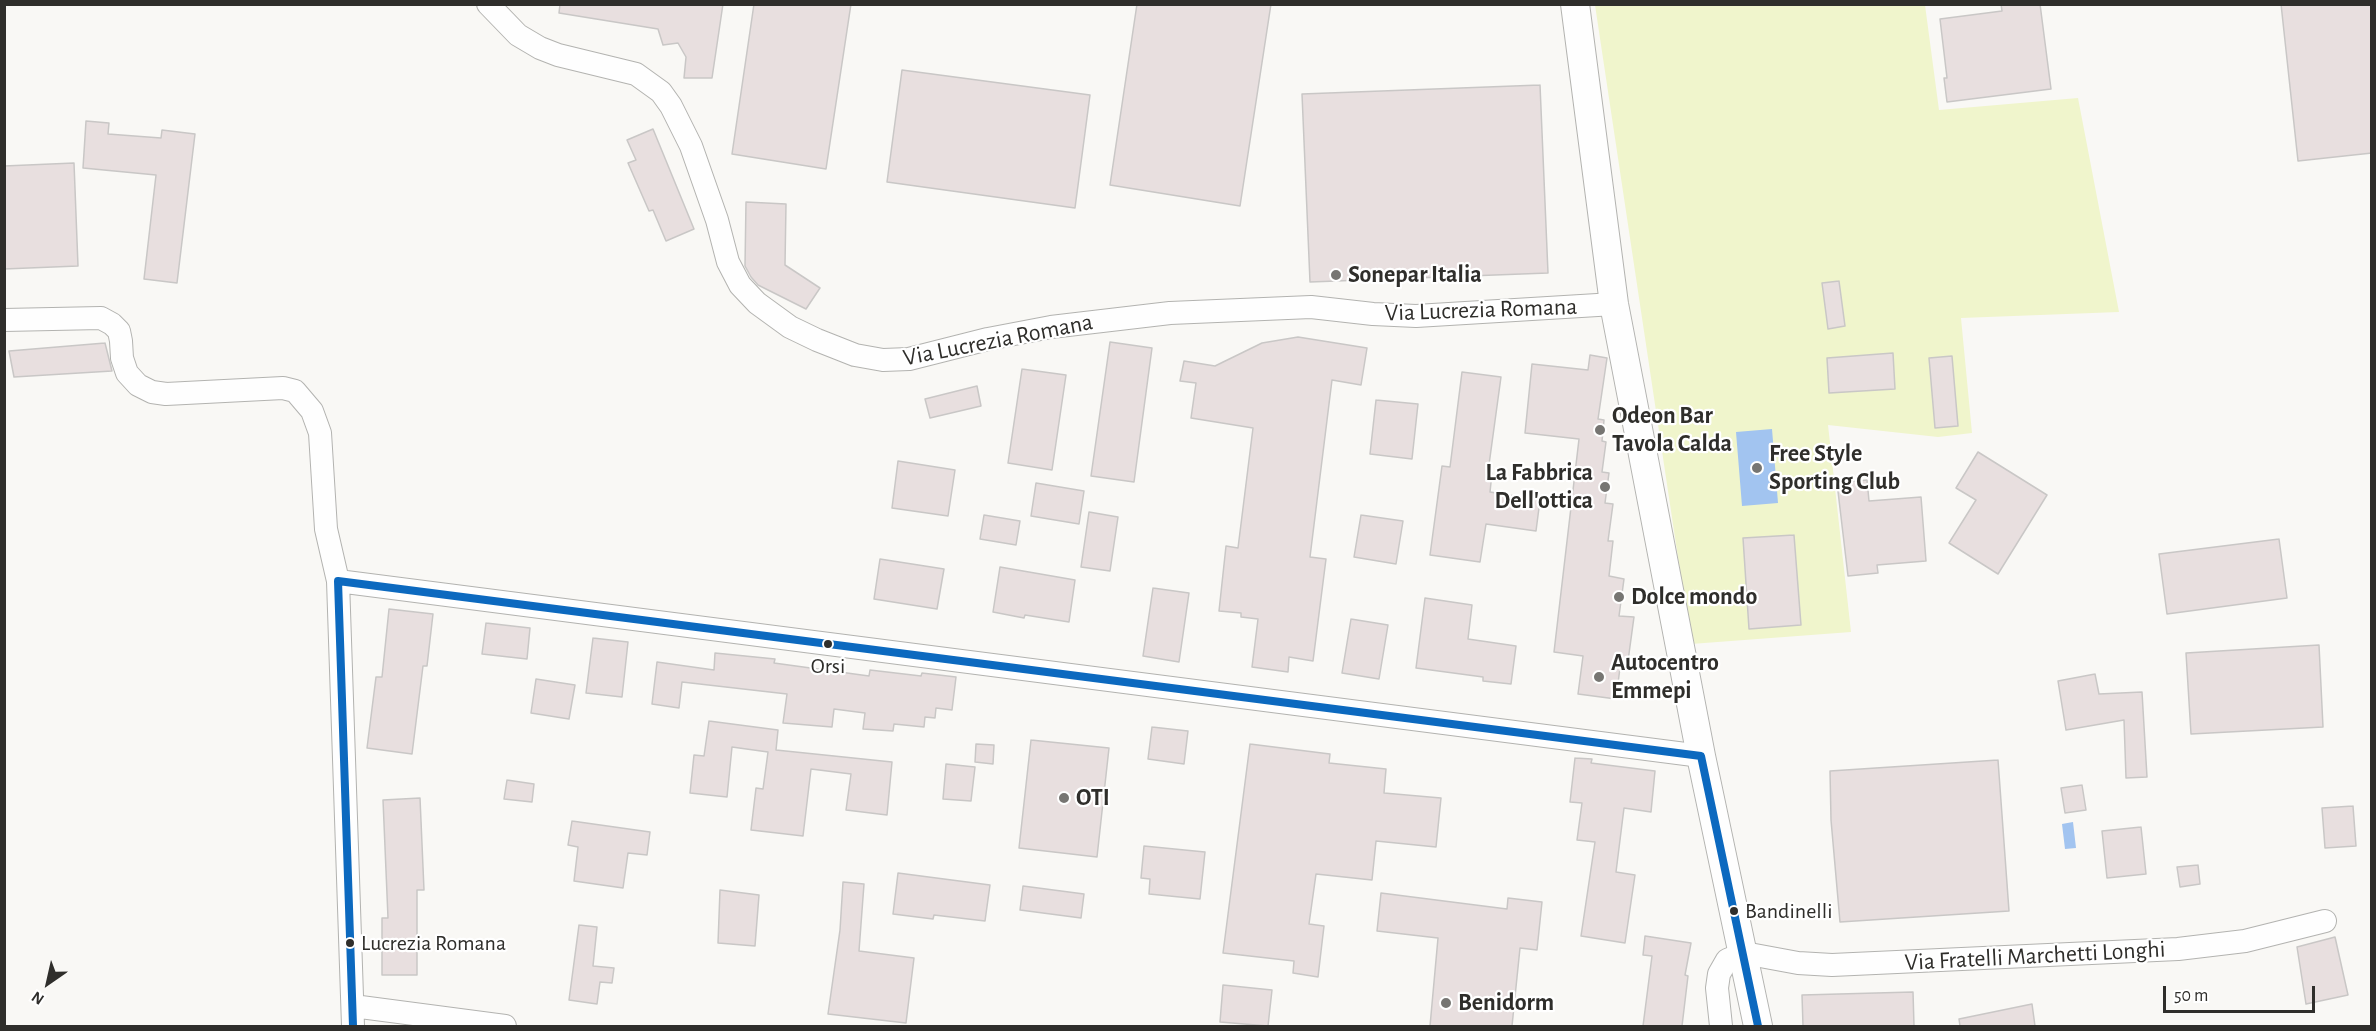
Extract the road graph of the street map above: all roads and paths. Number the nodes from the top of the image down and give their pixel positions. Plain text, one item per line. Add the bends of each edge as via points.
1 (488, 4) edge
2 (1575, 4) edge
3 (1614, 304) junction
4 (4, 320) edge
5 (338, 581) junction
6 (1701, 756) junction
7 (2325, 921) dead end
8 (1744, 953) junction
9 (353, 1016) edge
10 (505, 1026) edge
11 (1721, 1026) edge
12 (1758, 1026) edge

1 - 3 street, Via Lucrezia Romana via 518,35 540,48 636,74 661,92 691,146 728,262 740,285 765,310 797,331 855,355 909,359 1051,327 1180,312 1311,307 1416,316
2 - 3 street
3 - 6 street
4 - 5 street via 90,317 107,321 120,335 127,373 152,392 177,394 272,387 296,391 317,422 321,439 328,541
5 - 6 street
5 - 9 street
6 - 8 street
7 - 8 street, Via Fratelli Marchetti Longhi via 2245,941 2178,949 1832,964 1798,963
8 - 11 street via 1727,960 1719,974
8 - 12 street
9 - 10 street

